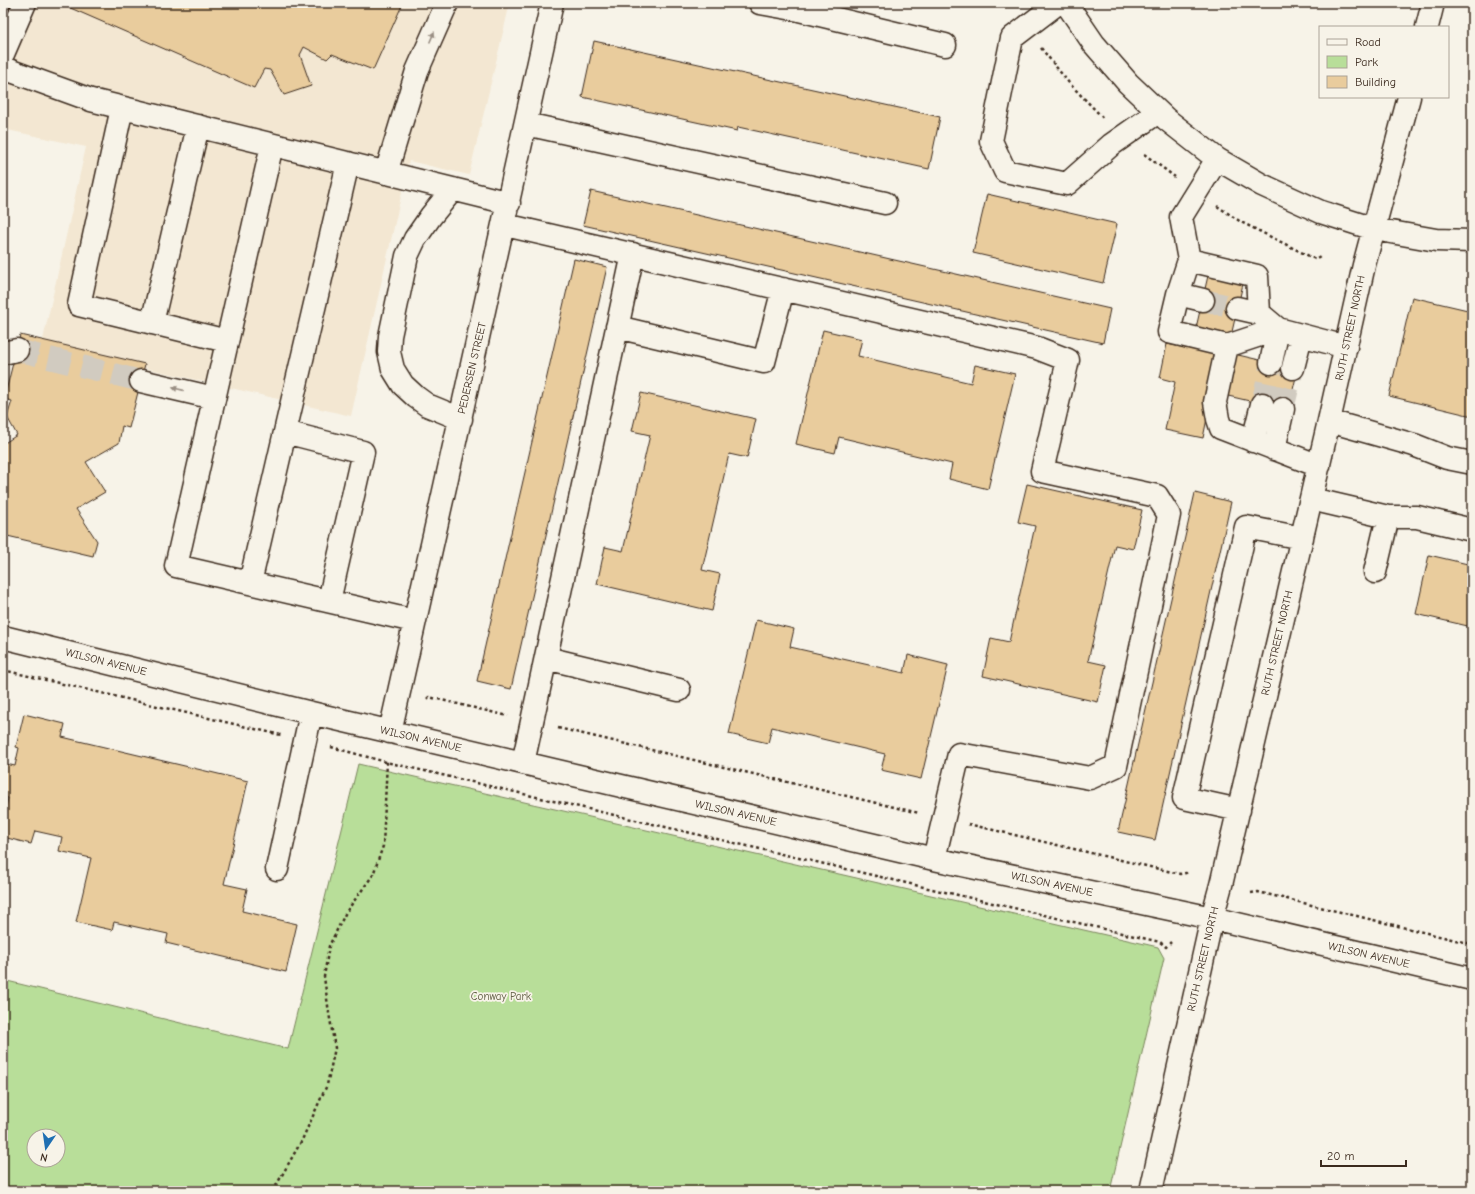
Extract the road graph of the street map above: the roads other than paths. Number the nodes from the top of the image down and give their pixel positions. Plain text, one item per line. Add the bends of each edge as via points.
1 (25, 3) edge
2 (447, 3) edge
3 (552, 3) edge
4 (760, 3) edge
5 (1058, 3) edge
6 (1066, 3) edge
7 (800, 7) edge
8 (944, 45) dead end
9 (3, 54) edge
10 (3, 68) edge
11 (1409, 98) edge
12 (122, 108) junction
13 (1158, 112) junction
14 (526, 124) junction
15 (198, 126) junction
16 (272, 145) junction
17 (1218, 159) junction
18 (348, 163) junction
19 (386, 173) junction
20 (454, 189) junction
21 (509, 203) junction
22 (885, 203) dead end
23 (505, 225) junction
24 (1374, 229) junction
25 (1472, 241) edge
26 (633, 254) junction
27 (1188, 260) junction
28 (783, 289) junction
29 (1178, 294) junction
30 (1202, 300) tunnel mouth
31 (1237, 308) tunnel mouth
32 (1259, 313) junction
33 (152, 323) junction
34 (617, 327) junction
35 (1278, 329) junction
36 (1301, 336) junction
37 (227, 341) junction
38 (1227, 346) junction
39 (1346, 347) junction
40 (1271, 363) tunnel mouth
41 (1293, 368) tunnel mouth
42 (141, 381) tunnel mouth
43 (214, 398) junction
44 (1262, 404) tunnel mouth
45 (1284, 409) tunnel mouth
46 (461, 419) junction
47 (1329, 421) junction
48 (285, 432) junction
49 (1253, 441) junction
50 (1274, 449) junction
51 (1472, 462) edge
52 (1319, 466) junction
53 (1311, 499) junction
54 (1388, 517) junction
55 (1472, 530) edge
56 (1302, 538) junction
57 (1375, 572) dead end
58 (250, 583) junction
59 (329, 601) junction
60 (414, 621) junction
61 (3, 637) edge
62 (546, 658) junction
63 (678, 690) dead end
64 (311, 713) junction
65 (390, 732) junction
66 (523, 763) junction
67 (1239, 810) junction
68 (934, 859) junction
69 (277, 869) dead end
70 (1212, 918) junction
71 (1472, 979) edge
72 (1151, 1191) edge

1 - 9 street
19 -> 2 street via 417,71
3 - 14 street, PEDERSEN STREET
4 - 7 street
5 - 13 street via 1012,38 991,141 1005,171 1068,184 1111,145
6 - 13 street via 1094,44
7 - 8 street
10 - 12 street via 91,100
11 - 24 street, RUTH STREET NORTH
12 - 15 street
12 - 33 street via 79,305
13 - 17 street
14 - 21 street, PEDERSEN STREET
14 - 22 street
15 - 16 street
15 - 33 street
16 - 18 street
16 - 37 street
17 - 24 street via 1262,185 1315,209
17 - 27 street via 1181,217
18 - 19 street
18 - 48 street
19 - 20 street
20 - 21 street
20 - 46 street via 431,216 407,256 389,352 393,369 416,397 427,405
21 - 23 street, PEDERSEN STREET
23 - 26 street
23 - 46 street, PEDERSEN STREET
24 - 25 street via 1436,240
24 - 39 street, RUTH STREET NORTH
26 - 28 street
26 - 34 street
27 - 29 street
27 - 32 street via 1257,276
28 - 34 street via 764,362
28 - 68 street via 1037,348 1068,360 1042,471 1157,496 1169,514 1116,766 1090,778 959,754
29 - 30 street
29 - 38 street via 1169,332
31 - 32 street
32 - 35 street
33 - 37 street
34 - 62 street
35 - 36 street
35 - 38 street
35 - 40 street
36 - 39 street
36 - 41 street
37 - 43 street
38 - 49 street via 1215,402 1218,419 1221,428
39 - 47 street, RUTH STREET NORTH
43 -> 42 street
43 - 58 street via 176,566
44 - 49 street
45 - 50 street
46 - 60 street, PEDERSEN STREET
47 - 51 street via 1414,445 1447,458
47 - 52 street, RUTH STREET NORTH
48 - 58 street
48 - 59 street via 363,452
49 - 50 street
50 - 52 street
52 - 53 street, RUTH STREET NORTH
53 - 54 street
53 - 56 street, RUTH STREET NORTH
54 - 55 street via 1417,517
54 - 57 street
56 - 67 street, RUTH STREET NORTH
56 - 67 street via 1246,527 1244,535 1184,798
58 - 59 street
59 - 60 street
60 - 65 street, PEDERSEN STREET
61 - 64 street, WILSON AVENUE
62 - 63 street
62 - 66 street
64 - 65 street, WILSON AVENUE
64 - 69 street
65 - 66 street, WILSON AVENUE
66 - 68 street, WILSON AVENUE
67 - 70 street, RUTH STREET NORTH
68 - 70 street, WILSON AVENUE
70 - 71 street, WILSON AVENUE
70 - 72 street, RUTH STREET NORTH

